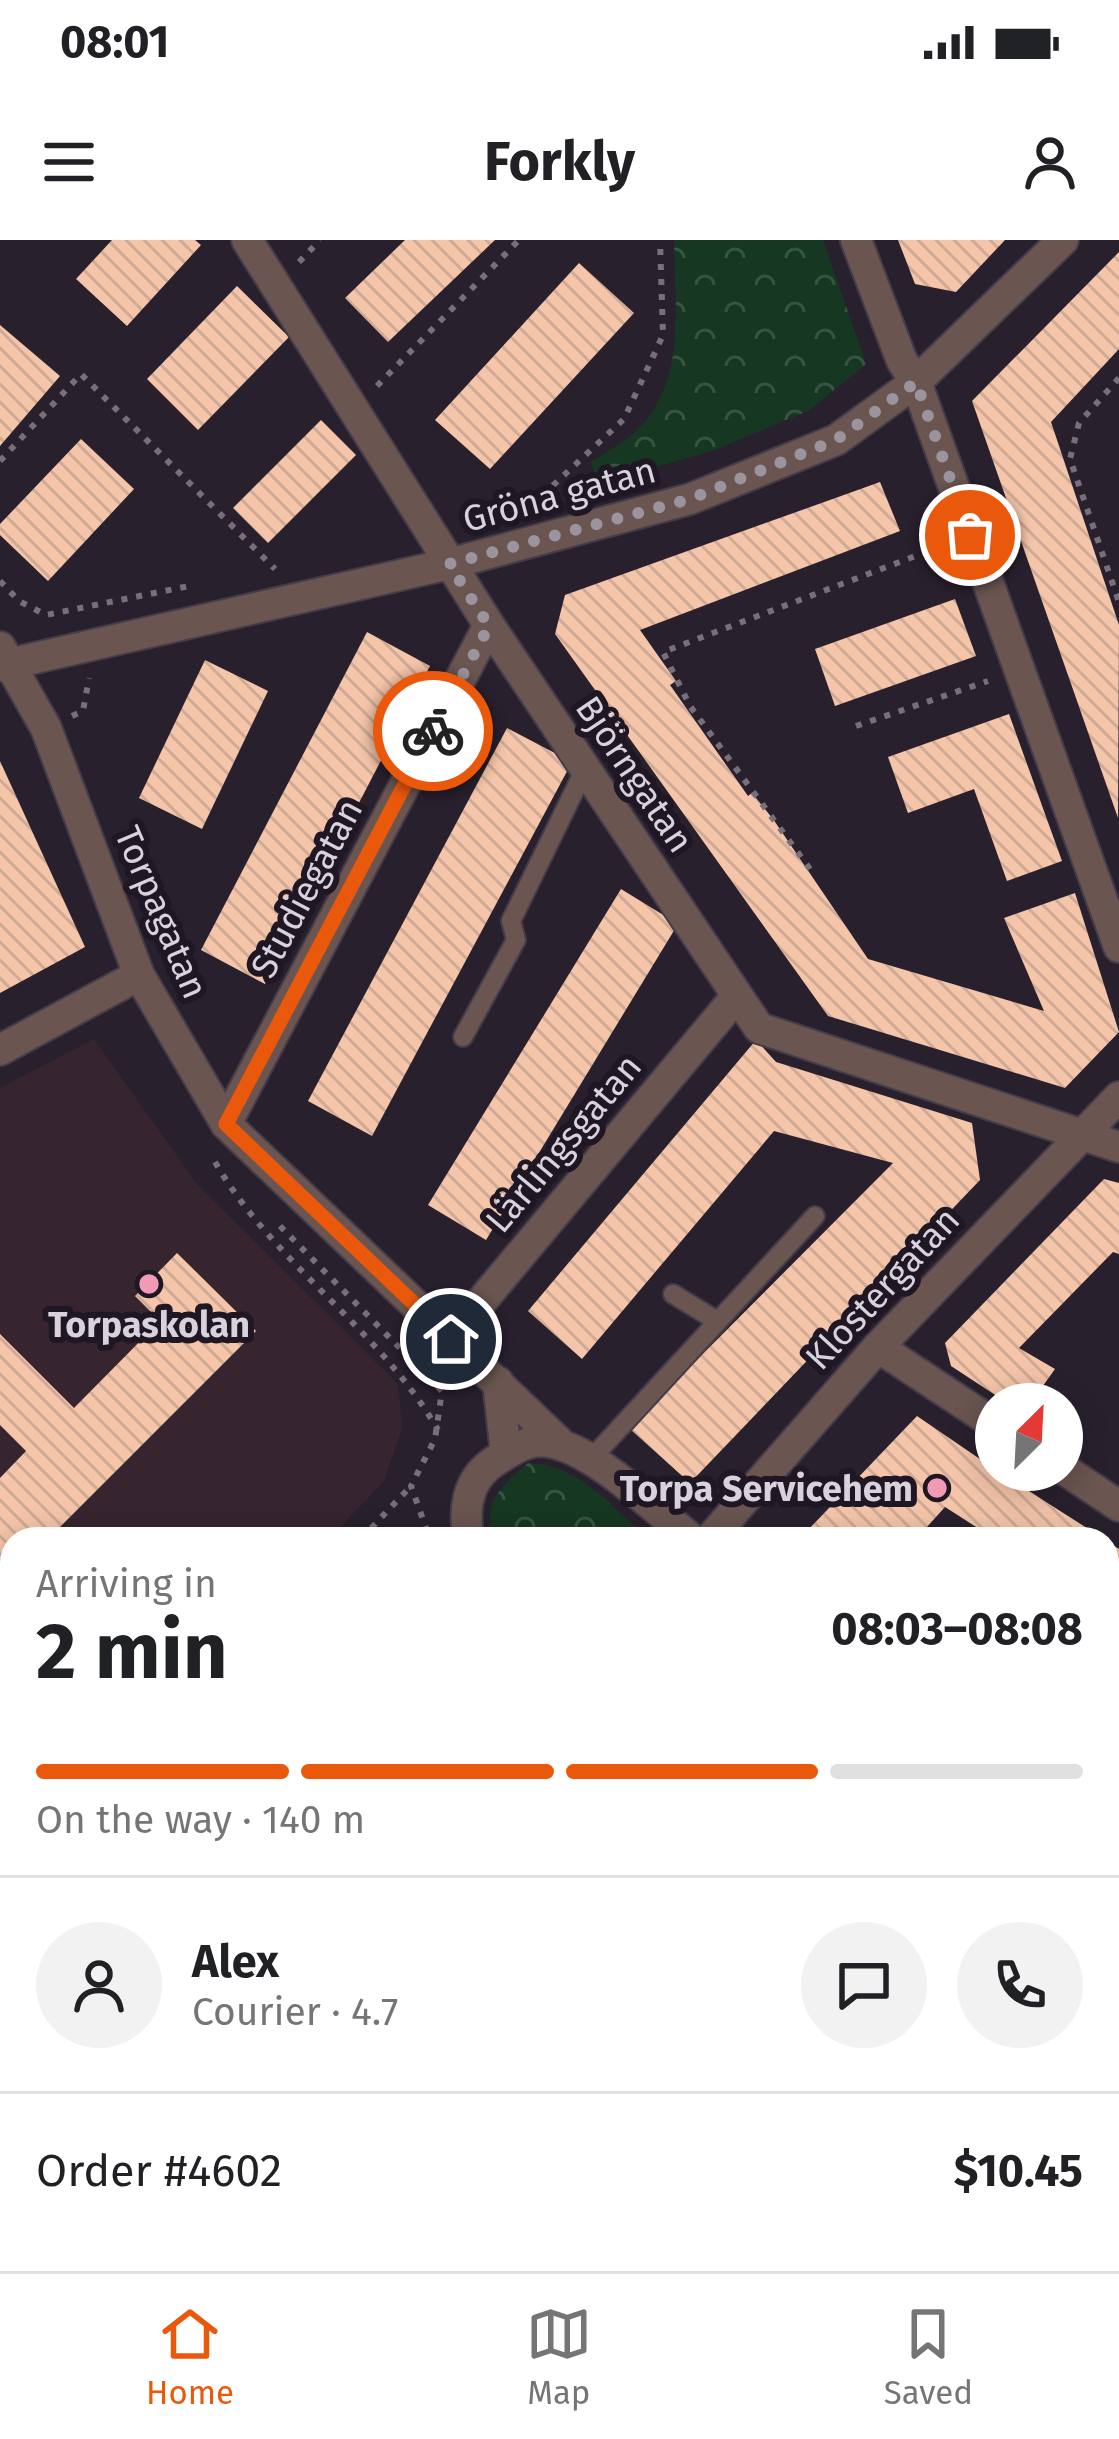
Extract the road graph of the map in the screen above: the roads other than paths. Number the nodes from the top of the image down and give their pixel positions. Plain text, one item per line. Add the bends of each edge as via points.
1 (247, 240) edge
2 (856, 240) edge
3 (1063, 240) edge
4 (916, 382) junction
5 (449, 564) junction
6 (489, 626) junction
7 (4, 658) edge
8 (584, 770) junction
9 (1119, 947) edge
10 (139, 975) junction
11 (736, 998) junction
12 (463, 1037) dead end
13 (0, 1050) edge
14 (1119, 1097) edge
15 (226, 1124) junction
16 (1081, 1136) junction
17 (1119, 1147) edge
18 (815, 1216) dead end
19 (673, 1294) dead end
20 (717, 1321) junction
21 (451, 1339) junction
22 (878, 1347) junction
23 (498, 1382) junction
24 (975, 1411) edge
25 (559, 1442) junction
26 (506, 1454) junction
27 (592, 1459) junction
28 (1083, 1482) edge
29 (1119, 1506) edge
30 (463, 1527) edge
31 (677, 1527) edge
32 (720, 1527) edge

1 - 5 street, Björngatan
2 - 4 street
3 - 4 street, Gröna gatan
4 - 5 street, Gröna gatan via 836,440 711,490
4 - 9 street
5 - 6 street, Björngatan
5 - 7 street, Gröna gatan
6 - 8 street, Björngatan
6 - 15 street, Studiegatan
7 - 10 street, Torpagatan via 46,728
8 - 11 street, Björngatan
8 - 12 lane via 511,921 516,940
10 - 13 street
10 - 15 street, Torpagatan
11 - 16 street, Björngatan via 759,1028
11 - 21 street, Lärlingsgatan
14 - 16 street, Klostergatan
15 - 21 street, Torpagatan
16 - 17 street, Björngatan
16 - 22 street, Klostergatan
18 - 20 lane
19 - 20 lane
20 - 27 lane
21 - 23 street, Torpagatan
22 - 24 street
22 - 32 street, Klostergatan
23 - 25 street, Torpagatan
23 - 26 street
25 - 26 street
25 - 27 street, Torpagatan
26 - 30 street via 481,1472
27 - 31 street, Torpagatan
28 - 29 street

